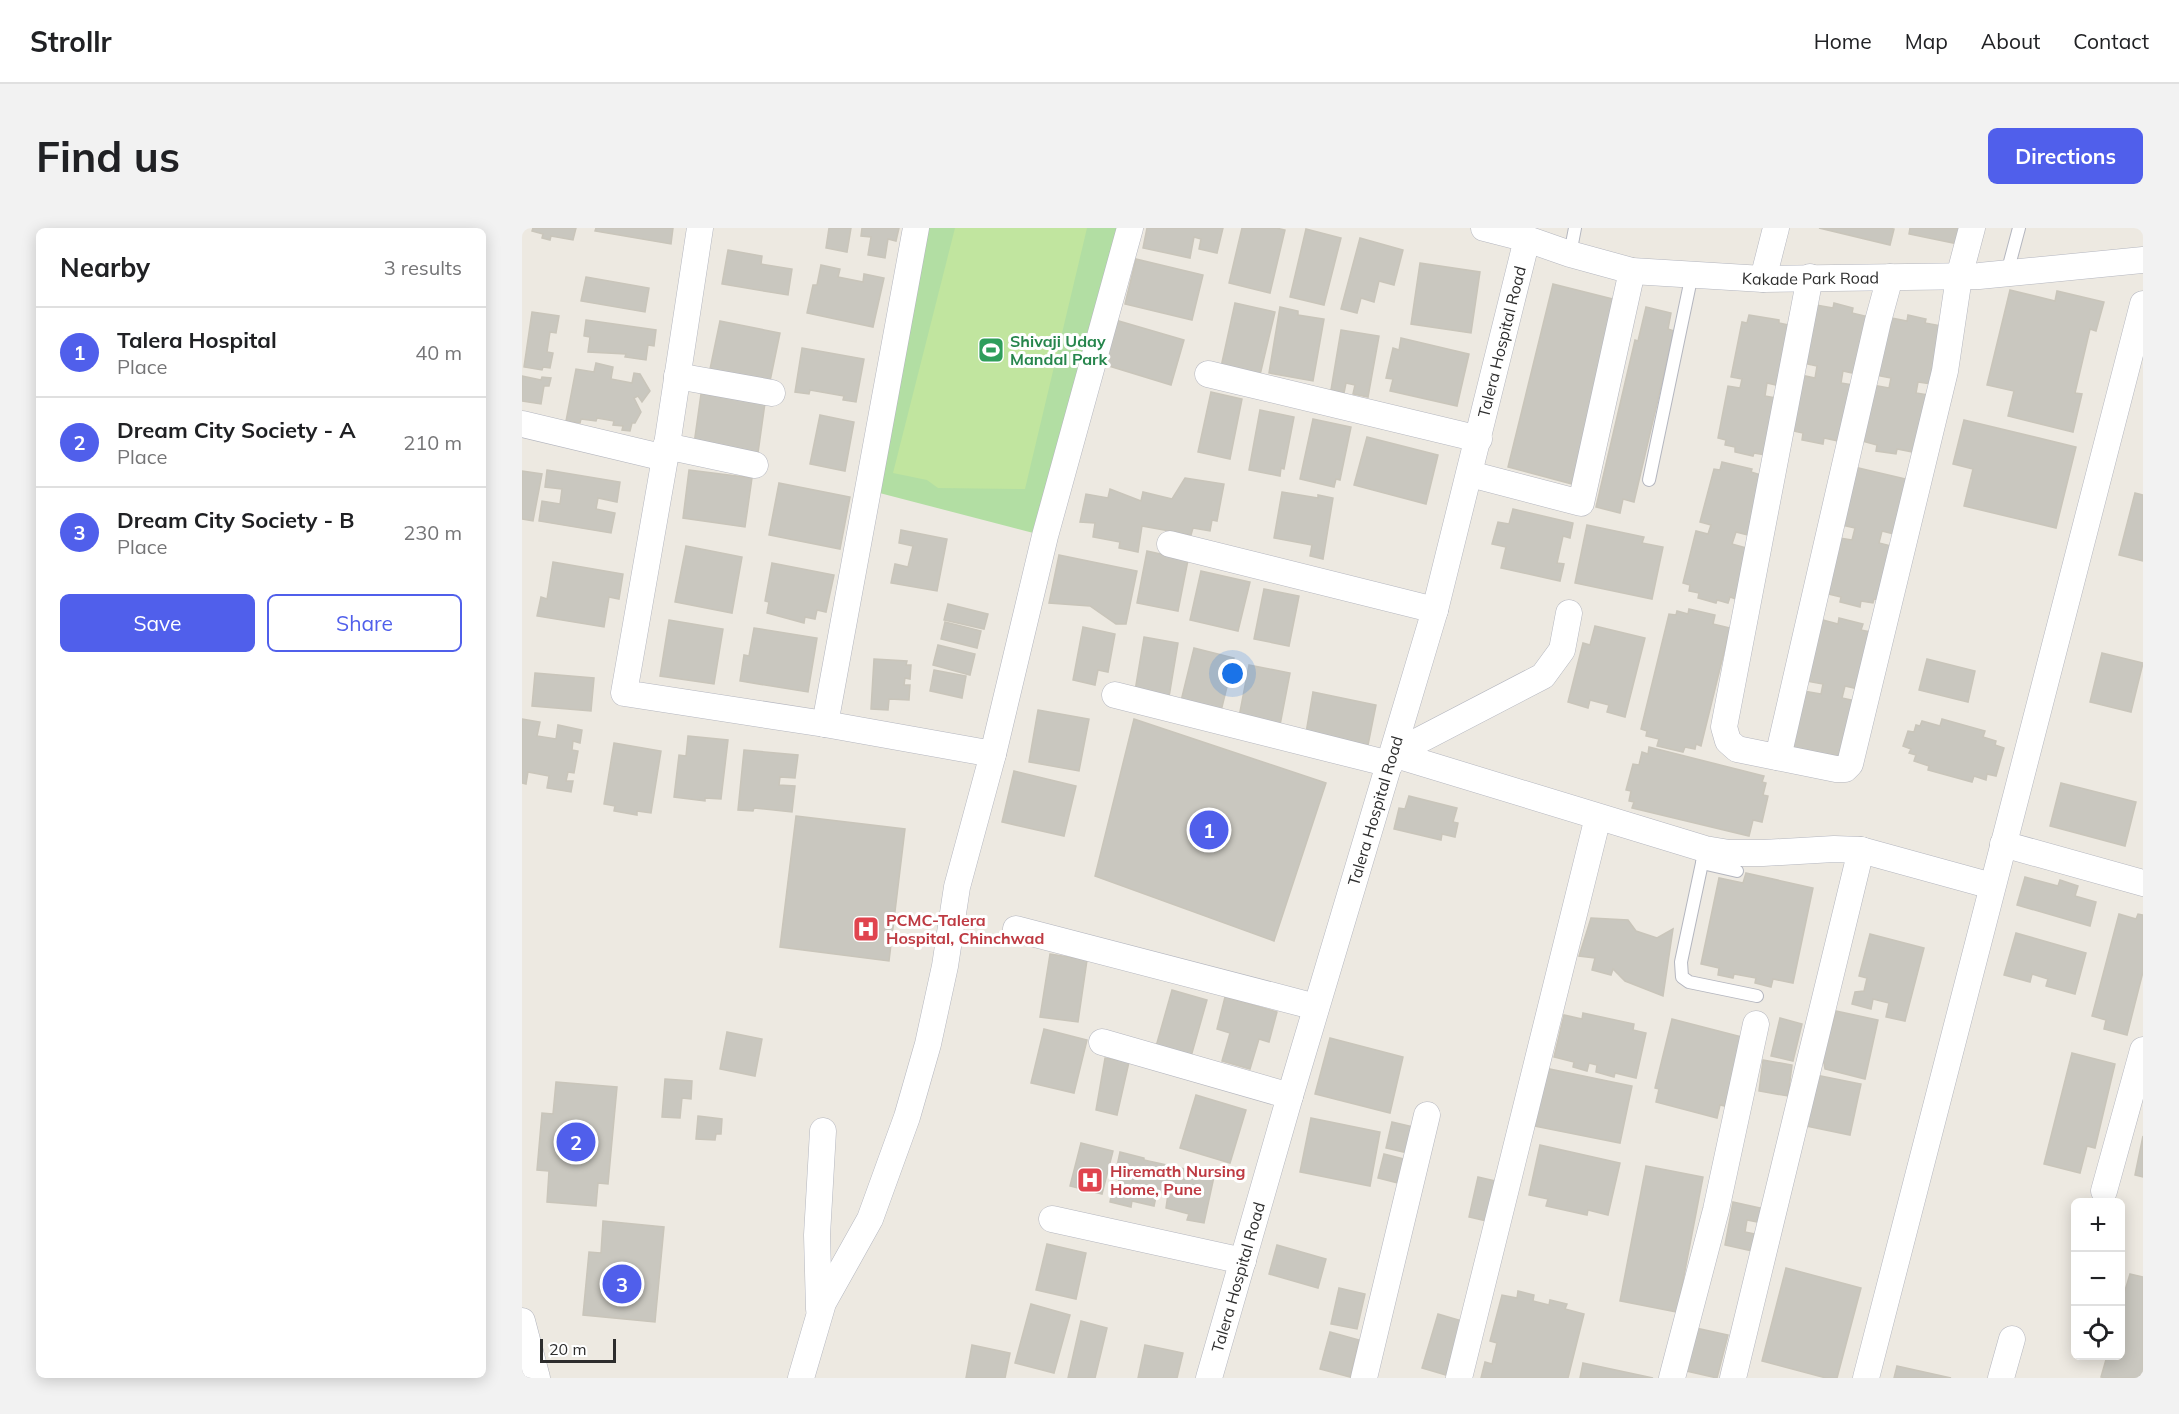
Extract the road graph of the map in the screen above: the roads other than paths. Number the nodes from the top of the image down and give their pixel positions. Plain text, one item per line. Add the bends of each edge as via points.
1 (700, 228) edge
2 (916, 228) edge
3 (1130, 228) edge
4 (1484, 228) edge
5 (1575, 228) edge
6 (1776, 228) edge
7 (1972, 228) edge
8 (2019, 228) edge
9 (1527, 239) junction
10 (1570, 254) junction
11 (2143, 260) edge
12 (1632, 271) junction
13 (2007, 273) junction
14 (1692, 274) junction
15 (1810, 277) junction
16 (1890, 277) junction
17 (1959, 277) junction
18 (1763, 279) junction
19 (2143, 304) edge
20 (1208, 374) dead end
21 (677, 376) junction
22 (772, 393) dead end
23 (522, 424) edge
24 (1479, 438) junction
25 (665, 452) junction
26 (755, 465) dead end
27 (1470, 474) junction
28 (1649, 480) dead end
29 (1170, 544) dead end
30 (1435, 610) junction
31 (1569, 613) dead end
32 (1115, 695) dead end
33 (825, 724) junction
34 (993, 754) junction
35 (1778, 757) junction
36 (1391, 759) junction
37 (1598, 817) junction
38 (2003, 844) junction
39 (1861, 850) junction
40 (1703, 856) junction
41 (1737, 871) dead end
42 (2143, 884) edge
43 (1992, 886) junction
44 (1016, 928) dead end
45 (1757, 996) dead end
46 (1316, 1007) junction
47 (1756, 1024) dead end
48 (1102, 1042) dead end
49 (2143, 1050) edge
50 (1290, 1096) junction
51 (1427, 1115) dead end
52 (823, 1131) dead end
53 (2104, 1191) dead end
54 (1052, 1219) dead end
55 (1243, 1262) junction
56 (820, 1316) junction
57 (522, 1321) edge
58 (2012, 1339) dead end
59 (537, 1378) edge
60 (801, 1378) edge
61 (1209, 1378) edge
62 (1364, 1378) edge
63 (1459, 1378) edge
64 (1672, 1378) edge
65 (1733, 1378) edge
66 (1866, 1378) edge
67 (2001, 1378) edge

1 - 21 street
2 - 33 street
3 - 34 street via 1045,536
4 - 9 street, Kakade Park Road
5 - 10 lane
6 - 18 street
7 - 17 street
8 - 13 lane
9 - 10 street, Kakade Park Road
9 - 24 street, Talera Hospital Road
10 - 12 street, Kakade Park Road
11 - 13 street, Kakade Park Road
12 - 14 street, Kakade Park Road
12 - 27 street via 1581,503
13 - 17 street, Kakade Park Road
14 - 18 street, Kakade Park Road
14 - 28 lane
15 - 16 street, Kakade Park Road
15 - 18 street, Kakade Park Road
15 - 35 street via 1724,727 1731,745
16 - 17 street, Kakade Park Road
16 - 35 street
17 - 35 street via 1945,371 1850,764 1845,769 1836,769
19 - 38 street
20 - 24 street
21 - 22 street
21 - 25 street
23 - 25 street
24 - 27 street, Talera Hospital Road
25 - 26 street
25 - 33 street via 624,693
27 - 30 street, Talera Hospital Road
29 - 30 street
30 - 36 street, Talera Hospital Road
31 - 36 street via 1562,650 1544,676
32 - 36 street
33 - 34 street
34 - 56 street via 957,887 935,1011 906,1117 870,1219 823,1303
36 - 37 street
36 - 46 street, Talera Hospital Road
37 - 40 street
37 - 63 street
38 - 42 street
38 - 43 street
39 - 40 street
39 - 43 street
39 - 65 street
40 - 41 lane
40 - 45 lane via 1681,962 1682,977 1689,982
43 - 66 street
44 - 46 street
46 - 50 street, Talera Hospital Road
47 - 64 street via 1716,1209
48 - 50 street
49 - 53 street
50 - 55 street, Talera Hospital Road
51 - 62 street
52 - 56 street via 817,1235
54 - 55 street
55 - 61 street, Talera Hospital Road
56 - 60 street
57 - 59 street
58 - 67 street

